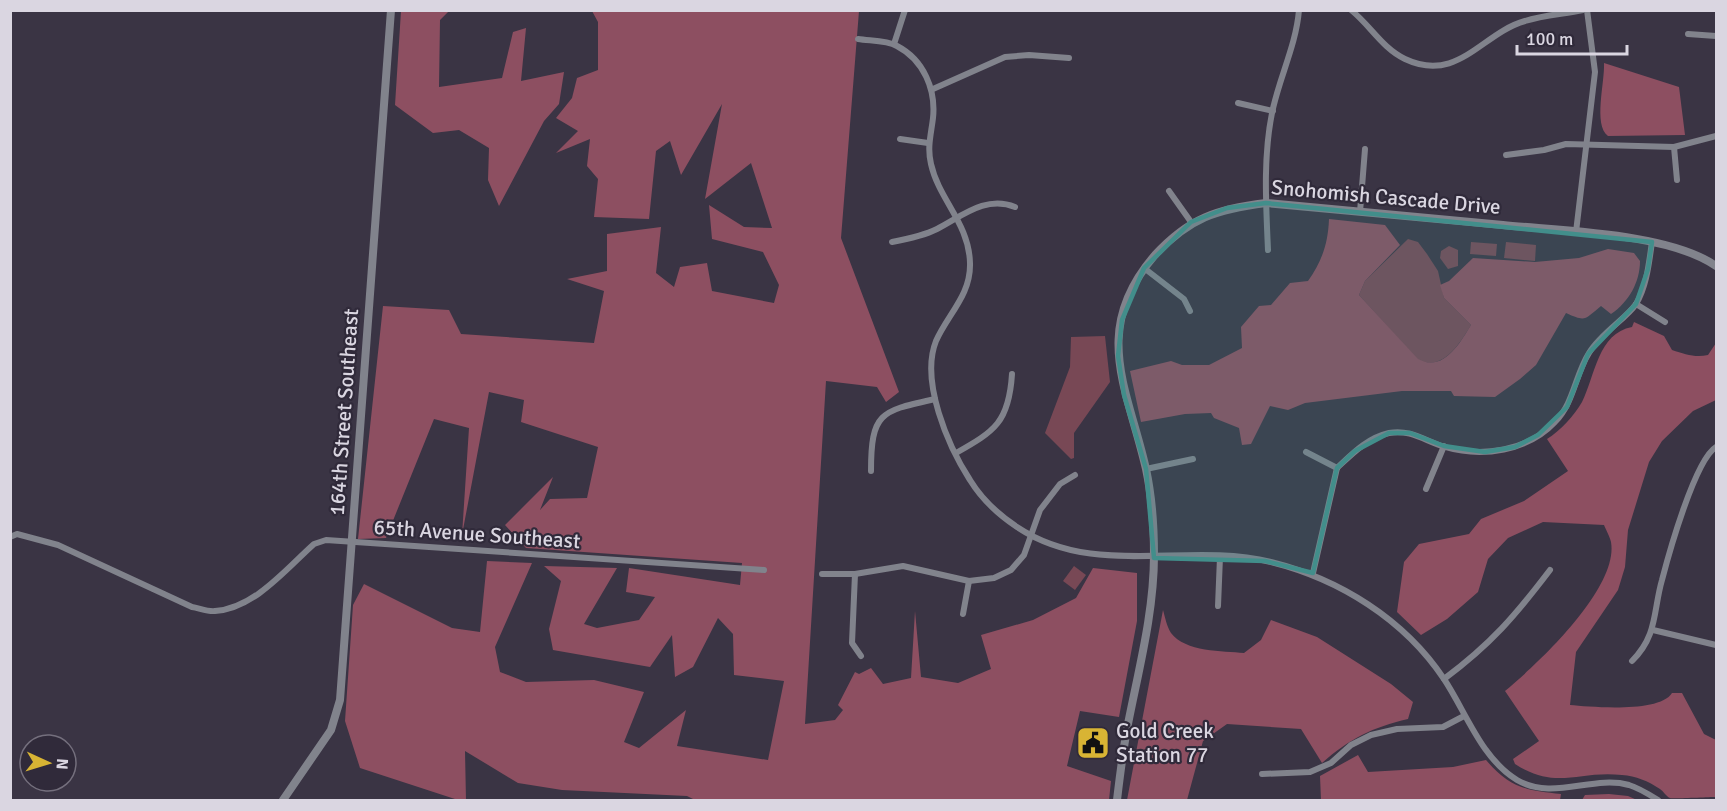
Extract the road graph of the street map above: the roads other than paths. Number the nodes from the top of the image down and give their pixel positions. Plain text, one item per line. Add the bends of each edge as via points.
1 (392, 10) edge
2 (905, 10) edge
3 (1299, 10) edge
4 (1351, 10) edge
5 (1585, 10) edge
6 (1688, 33) dead end
7 (1716, 36) edge
8 (858, 39) dead end
9 (894, 44) junction
10 (1069, 58) dead end
11 (933, 90) junction
12 (1238, 103) dead end
13 (1273, 111) junction
14 (1716, 136) edge
15 (900, 139) dead end
16 (928, 143) junction
17 (1587, 143) junction
18 (1674, 147) junction
19 (1365, 149) dead end
20 (1506, 155) dead end
21 (1677, 180) dead end
22 (1169, 191) dead end
23 (1266, 203) junction
24 (1015, 207) dead end
25 (1360, 212) junction
26 (958, 216) junction
27 (1191, 222) junction
28 (1576, 232) junction
29 (892, 242) dead end
30 (1652, 242) junction
31 (1268, 250) dead end
32 (1716, 266) edge
33 (1144, 268) junction
34 (1636, 304) junction
35 (1191, 311) dead end
36 (1665, 322) dead end
37 (1012, 374) dead end
38 (935, 399) junction
39 (1444, 446) junction
40 (1714, 448) edge
41 (1306, 452) dead end
42 (956, 453) junction
43 (1193, 459) dead end
44 (1336, 468) junction
45 (1146, 469) junction
46 (871, 471) dead end
47 (1075, 475) dead end
48 (1426, 489) dead end
49 (1031, 536) junction
50 (10, 537) edge
51 (353, 542) junction
52 (1220, 557) junction
53 (1154, 558) junction
54 (764, 570) dead end
55 (1550, 570) dead end
56 (1313, 573) junction
57 (822, 574) dead end
58 (855, 574) junction
59 (969, 581) junction
60 (1218, 606) dead end
61 (963, 614) dead end
62 (1653, 630) junction
63 (1716, 645) edge
64 (861, 656) dead end
65 (1632, 661) dead end
66 (1444, 679) junction
67 (1464, 716) junction
68 (1262, 774) dead end
69 (283, 801) edge
70 (1117, 801) edge
71 (1658, 801) edge

1 - 51 street, 164th Street Southeast
2 - 9 street
3 - 13 street via 1298,26
4 - 5 street via 1386,47 1404,59 1441,64 1463,59 1523,21
5 - 17 street via 1595,72
6 - 7 street
8 - 9 street
9 - 11 street via 910,55
10 - 11 street via 1005,57
11 - 16 street
12 - 13 street
13 - 23 street via 1266,159
14 - 18 street
15 - 16 street
16 - 26 street via 937,182
17 - 18 street
17 - 20 street
17 - 28 street
18 - 21 street
19 - 25 street
22 - 27 street
23 - 25 street, Snohomish Cascade Drive
23 - 27 street, Snohomish Cascade Drive via 1227,208
23 - 31 street
24 - 26 street via 1002,202
25 - 28 street, Snohomish Cascade Drive
26 - 29 street via 922,235
26 - 38 street via 970,264 966,291 936,342 932,365
27 - 33 street, Snohomish Cascade Drive via 1171,237
28 - 30 street, Snohomish Cascade Drive
30 - 32 street, Snohomish Cascade Drive via 1687,249
30 - 34 street
33 - 35 street via 1184,299
33 - 45 street, Snohomish Cascade Drive via 1122,320 1118,356 1124,395
34 - 36 street
34 - 39 street via 1605,331 1588,354 1567,407 1549,427 1515,447 1485,452
37 - 42 street via 1011,393 1002,417 989,435
38 - 42 street
38 - 46 street via 895,409 877,422 871,442
39 - 44 street via 1410,433 1389,433 1372,439
39 - 48 street
40 - 62 street via 1701,465 1687,502 1661,581
41 - 44 street
42 - 49 street via 985,500
43 - 45 street
44 - 56 street
45 - 53 street, Snohomish Cascade Drive
47 - 49 street via 1060,484 1040,510
49 - 53 street via 1087,555
49 - 59 street via 1024,555 1011,570 994,578
50 - 51 street, 65th Avenue Southeast via 17,534 58,545 192,607 214,611 237,606 257,594 314,544 326,540
51 - 54 street, 65th Avenue Southeast
51 - 69 street, 164th Street Southeast via 340,700 331,730
52 - 53 street
52 - 56 street via 1265,561
52 - 60 street
53 - 70 street, Snohomish Cascade Drive via 1149,625 1124,743
55 - 66 street via 1511,621 1481,651
56 - 66 street via 1368,604 1409,635
57 - 58 street
58 - 59 street via 903,566
58 - 64 street via 852,643
59 - 61 street
62 - 63 street
62 - 65 street
66 - 67 street
67 - 68 street via 1443,727 1397,729 1371,735 1351,745 1331,763 1310,772
67 - 71 street via 1498,764 1518,781 1538,788 1629,785

